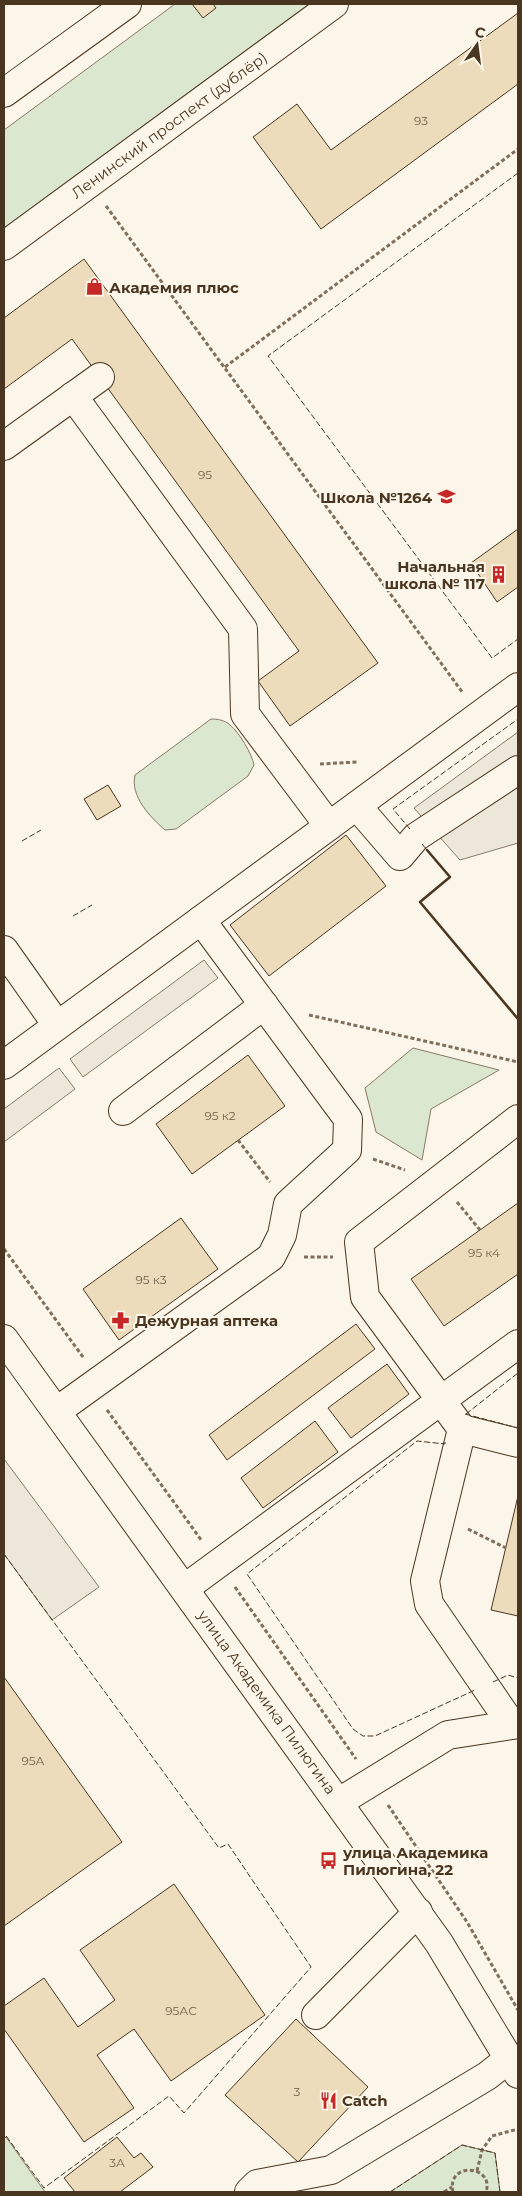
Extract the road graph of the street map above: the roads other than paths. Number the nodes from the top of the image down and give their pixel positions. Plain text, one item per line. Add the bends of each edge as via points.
1 (126, 4) edge
2 (334, 4) edge
3 (4, 93) edge
4 (4, 246) edge
5 (100, 376) dead end
6 (73, 396) junction
7 (4, 446) edge
8 (518, 687) edge
9 (518, 770) edge
10 (357, 806) junction
11 (329, 826) junction
12 (201, 920) junction
13 (4, 950) edge
14 (264, 1005) junction
15 (58, 1025) junction
16 (4, 1065) edge
17 (123, 1111) dead end
18 (518, 1119) edge
19 (4, 1339) edge
20 (518, 1344) edge
21 (440, 1401) junction
22 (57, 1411) junction
23 (462, 1429) junction
24 (518, 1443) edge
25 (184, 1588) junction
26 (515, 1724) edge
27 (339, 1802) junction
28 (418, 1912) junction
29 (316, 2015) dead end
30 (514, 2066) edge
31 (249, 2192) edge

1 - 3 street
2 - 4 street, Ленинский проспект (дублёр)
5 - 6 street
6 - 7 street
6 - 11 street via 243,629 245,714
8 - 10 street
9 - 10 street via 416,837 400,856
10 - 11 street
11 - 12 street
12 - 14 street
12 - 15 street
13 - 15 street
14 - 17 street
14 - 22 street via 348,1119 347,1150 288,1204 282,1235 271,1257
15 - 16 street
18 - 21 street via 359,1242 365,1297
19 - 22 street, улица Академика Пилюгина
20 - 21 street
21 - 23 street
21 - 25 street
22 - 25 street, улица Академика Пилюгина
23 - 24 street
23 - 26 street via 425,1581 429,1604
25 - 27 street, улица Академика Пилюгина
26 - 27 street via 448,1735
27 - 28 street, улица Академика Пилюгина
28 - 29 street
28 - 30 street, улица Академика Пилюгина
30 - 31 street via 488,2076 331,2170 257,2184

